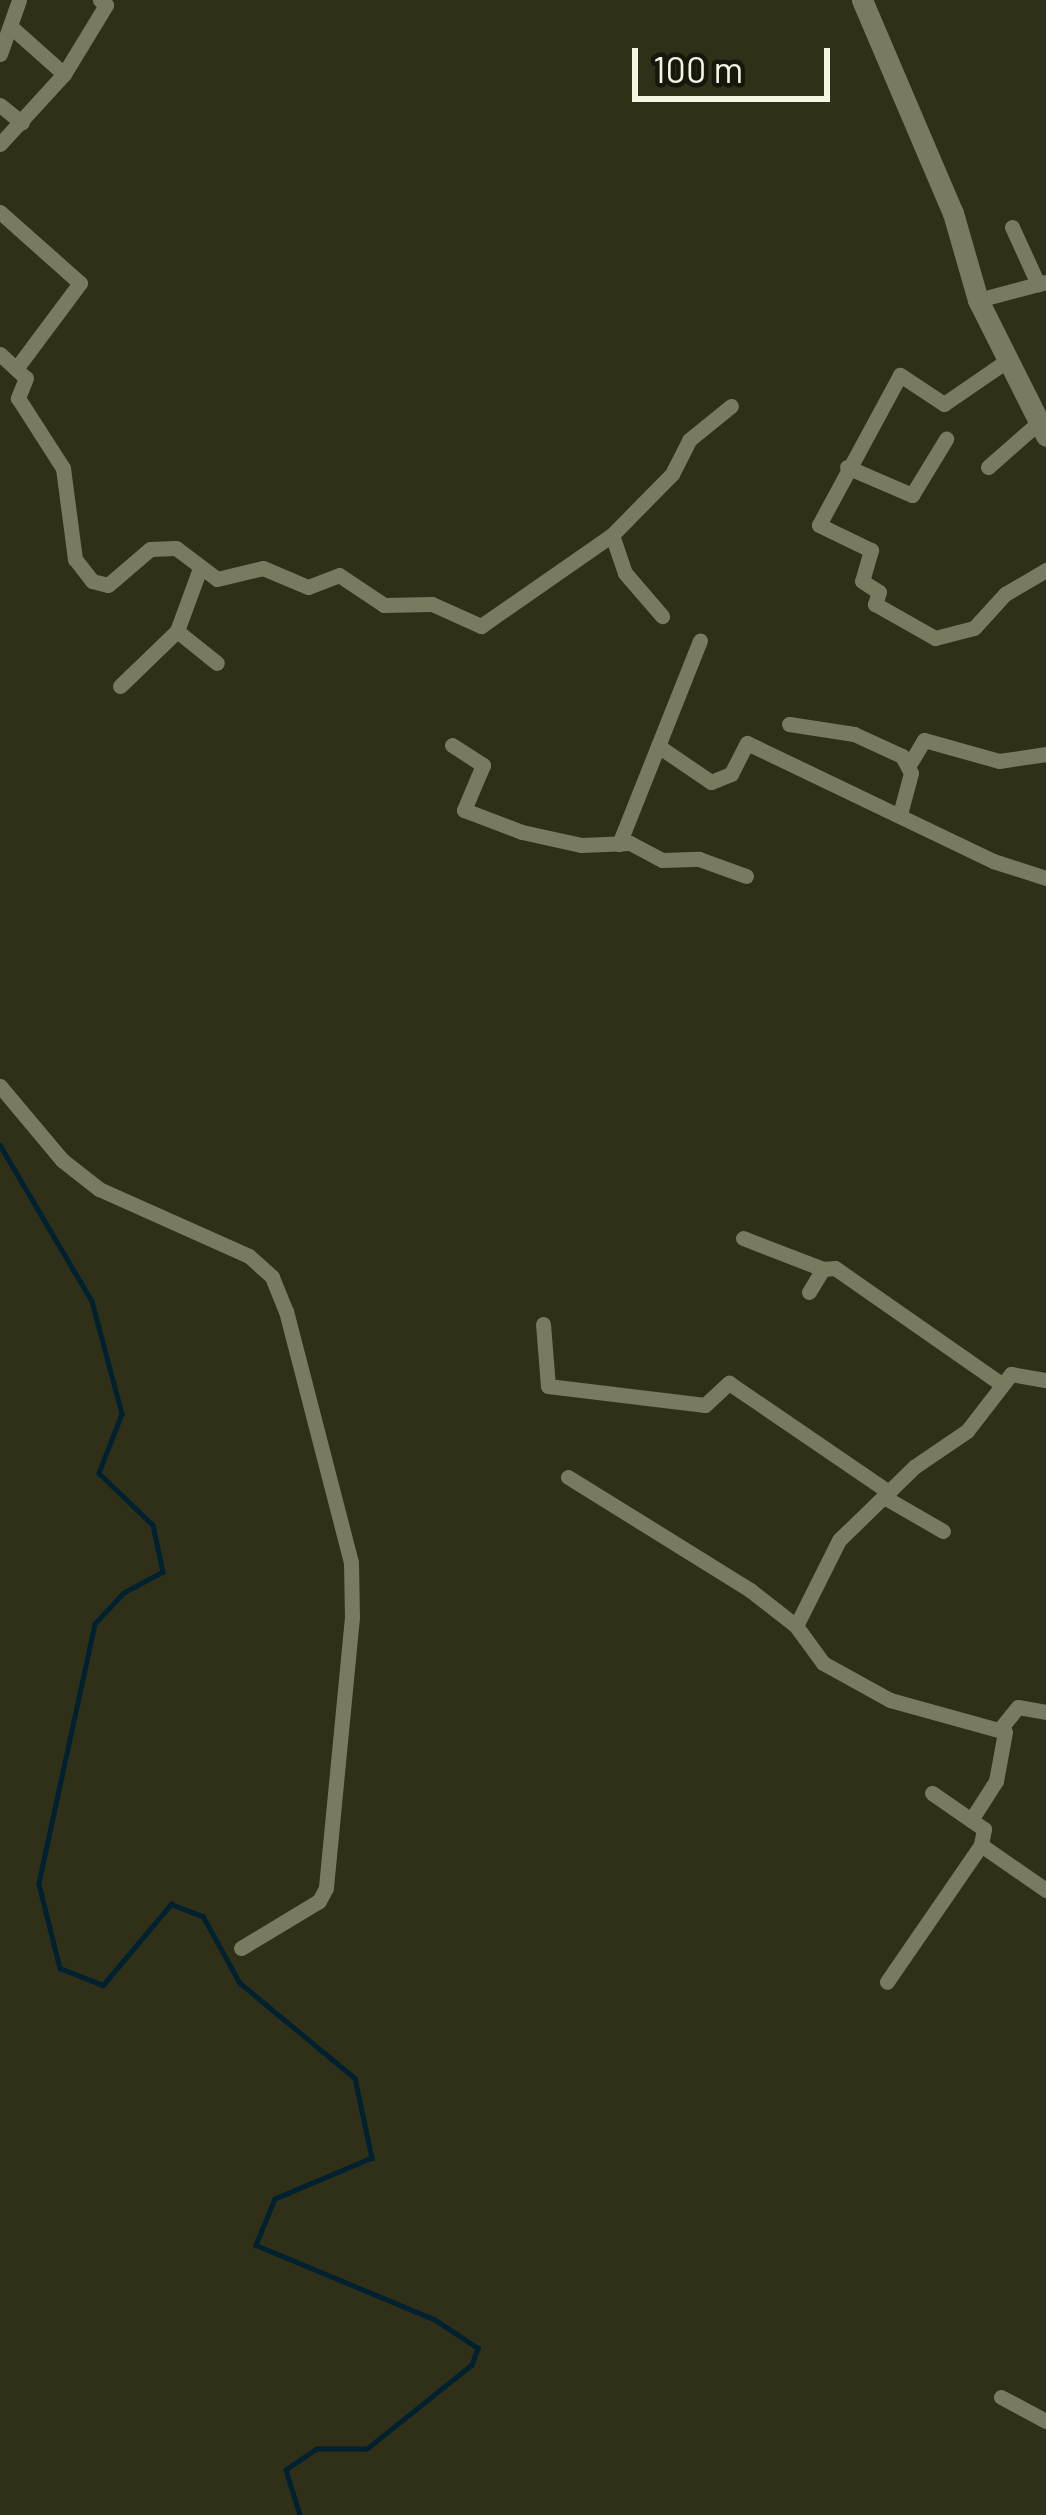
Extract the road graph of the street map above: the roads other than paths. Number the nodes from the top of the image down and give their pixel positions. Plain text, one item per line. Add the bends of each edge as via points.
1 (19, 0) edge
2 (100, 0) edge
3 (862, 0) edge
4 (6, 30) edge
5 (0, 54) edge
6 (64, 74) junction
7 (0, 105) edge
8 (22, 123) junction
9 (0, 144) edge
10 (0, 212) edge
11 (1012, 227) dead end
12 (1042, 283) edge
13 (978, 300) junction
14 (0, 354) edge
15 (1005, 362) junction
16 (16, 369) junction
17 (730, 406) dead end
18 (1042, 430) edge
19 (946, 439) dead end
20 (847, 467) junction
21 (988, 467) dead end
22 (612, 535) junction
23 (200, 568) junction
24 (1046, 570) edge
25 (662, 616) dead end
26 (177, 631) junction
27 (700, 640) dead end
28 (217, 663) dead end
29 (120, 686) dead end
30 (789, 724) dead end
31 (452, 745) dead end
32 (658, 746) junction
33 (1046, 754) edge
34 (909, 765) junction
35 (900, 814) junction
36 (619, 844) junction
37 (746, 876) dead end
38 (1046, 878) edge
39 (0, 1086) edge
40 (743, 1238) dead end
41 (823, 1269) junction
42 (809, 1292) dead end
43 (543, 1324) dead end
44 (1046, 1380) edge
45 (1001, 1384) junction
46 (568, 1477) dead end
47 (886, 1494) junction
48 (943, 1531) dead end
49 (796, 1626) junction
50 (1046, 1712) edge
51 (1000, 1730) junction
52 (932, 1793) dead end
53 (971, 1820) junction
54 (981, 1845) junction
55 (1046, 1890) edge
56 (241, 1948) dead end
57 (887, 1982) dead end
58 (1000, 2397) dead end
59 (1046, 2421) edge

1 - 4 street
2 - 6 street via 106,5
3 - 13 main road via 952,213
4 - 5 street
4 - 6 street
6 - 8 street
7 - 8 street
8 - 9 street
10 - 16 street via 80,283
11 - 12 street
12 - 13 street
13 - 15 main road
14 - 16 street
15 - 18 main road
15 - 20 street via 944,404 900,375
16 - 23 street via 27,381 19,400 63,468 75,560 92,581 108,585 158,546 176,548
17 - 22 street via 689,440 672,474
18 - 21 street
19 - 20 street via 912,495
20 - 24 street via 819,525 871,550 862,581 879,592 875,604 935,638 974,628 1006,594
22 - 23 street via 481,626 432,604 384,605 339,575 302,587 263,568 229,580
22 - 25 street via 626,573
23 - 26 street
26 - 28 street
26 - 29 street
27 - 32 street
30 - 34 street via 872,740
31 - 36 street via 483,765 464,810 581,845
32 - 35 street via 710,782 731,774 747,743
32 - 36 street
33 - 34 street via 999,761 924,740
34 - 35 street
35 - 38 street
36 - 37 street
39 - 56 street via 62,1160 99,1190 249,1256 272,1277 286,1311 351,1562 352,1617 326,1888 319,1901
40 - 41 street
41 - 42 street
41 - 45 street via 866,1288
43 - 47 street via 548,1386 705,1405 727,1382
44 - 45 street via 1017,1370
45 - 47 street via 967,1431
46 - 49 street via 645,1520
47 - 48 street
47 - 49 street via 831,1551
49 - 51 street via 824,1663 890,1700
50 - 51 street via 1018,1707
51 - 53 street via 1006,1739 995,1781
52 - 53 street
53 - 54 street via 984,1829
54 - 55 street
54 - 57 street
58 - 59 street

